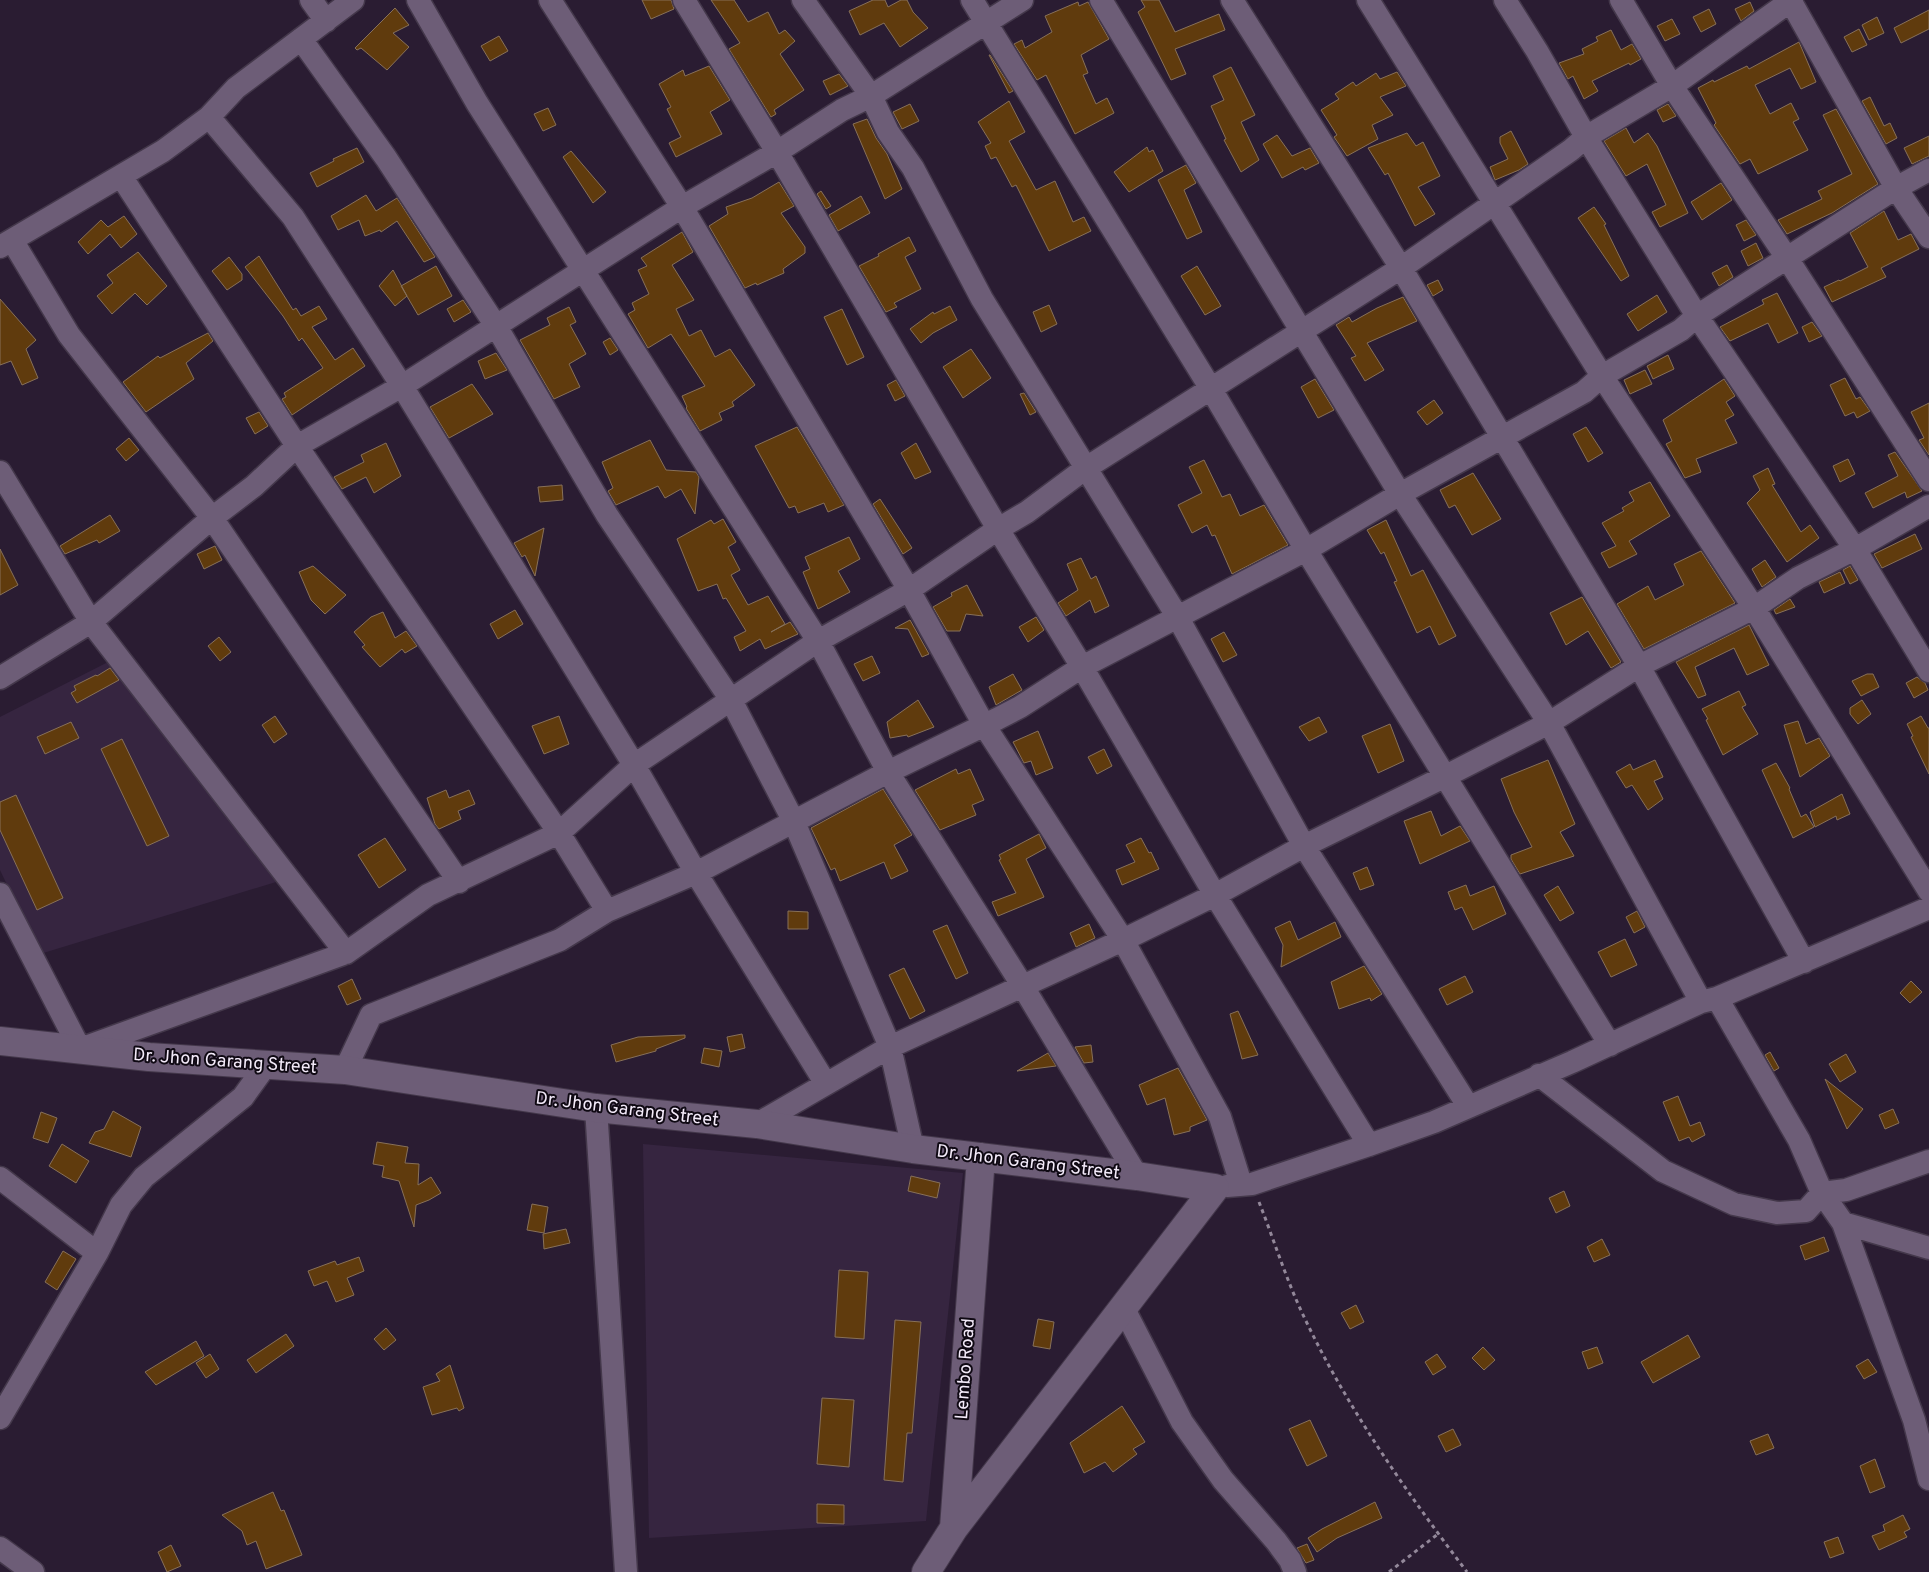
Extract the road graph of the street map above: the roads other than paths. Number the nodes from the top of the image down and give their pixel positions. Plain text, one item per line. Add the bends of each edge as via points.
1 (311, 0) edge
2 (353, 0) edge
3 (418, 0) edge
4 (550, 0) edge
5 (684, 0) edge
6 (803, 0) edge
7 (972, 0) edge
8 (1022, 0) edge
9 (1101, 0) edge
10 (1232, 0) edge
11 (1368, 0) edge
12 (1505, 0) edge
13 (1621, 0) edge
14 (1791, 0) edge
15 (326, 21) junction
16 (987, 22) junction
17 (301, 39) junction
18 (1672, 86) junction
19 (870, 96) junction
20 (209, 117) junction
21 (1586, 137) junction
22 (777, 152) junction
23 (1929, 170) edge
24 (121, 176) junction
25 (1896, 188) junction
26 (1495, 202) junction
27 (682, 207) junction
28 (1929, 237) edge
29 (6, 243) edge
30 (1787, 258) junction
31 (1402, 268) junction
32 (583, 271) junction
33 (1697, 316) junction
34 (496, 326) junction
35 (1302, 331) junction
36 (1602, 376) junction
37 (402, 386) junction
38 (1211, 389) junction
39 (1502, 436) junction
40 (297, 446) junction
41 (1086, 468) junction
42 (0, 472) edge
43 (1929, 480) edge
44 (1400, 494) junction
45 (1929, 506) edge
46 (212, 518) junction
47 (998, 530) junction
48 (1854, 549) junction
49 (1306, 550) junction
50 (909, 590) junction
51 (1754, 608) junction
52 (1178, 616) junction
53 (91, 622) junction
54 (818, 642) junction
55 (1639, 666) junction
56 (1082, 667) junction
57 (1929, 670) edge
58 (0, 678) edge
59 (731, 700) junction
60 (1549, 723) junction
61 (984, 725) junction
62 (634, 765) junction
63 (888, 772) junction
64 (1446, 776) junction
65 (794, 822) junction
66 (560, 833) junction
67 (1304, 846) junction
68 (696, 873) junction
69 (458, 882) junction
70 (1929, 891) edge
71 (0, 894) edge
72 (1215, 895) junction
73 (1929, 908) edge
74 (607, 911) junction
75 (1123, 940) junction
76 (346, 953) junction
77 (1804, 962) junction
78 (1022, 985) junction
79 (1709, 1000) junction
80 (0, 1041) edge
81 (1610, 1044) junction
82 (890, 1046) junction
83 (80, 1049) junction
84 (266, 1065) junction
85 (345, 1070) junction
86 (1539, 1075) junction
87 (826, 1084) junction
88 (1468, 1106) junction
89 (596, 1108) junction
90 (757, 1124) junction
91 (1369, 1145) junction
92 (913, 1149) junction
93 (981, 1157) junction
94 (1929, 1161) edge
95 (1136, 1176) junction
96 (0, 1178) edge
97 (1247, 1184) junction
98 (1214, 1188) junction
99 (1822, 1193) junction
100 (1843, 1223) junction
101 (1929, 1248) edge
102 (97, 1254) junction
103 (1123, 1307) junction
104 (0, 1418) edge
105 (1922, 1418) edge
106 (1929, 1479) edge
107 (954, 1528) junction
108 (0, 1548) edge
109 (33, 1572) edge
110 (626, 1572) edge
111 (926, 1572) edge
112 (1296, 1572) edge

1 - 15 street
2 - 15 street
3 - 32 street via 477,103
4 - 27 street
5 - 22 street
6 - 19 street
7 - 16 street
8 - 16 street
9 - 35 street
10 - 31 street
11 - 26 street
12 - 21 street
13 - 18 street
14 - 18 street
14 - 25 street
15 - 17 street
16 - 19 street
16 - 38 street
17 - 20 street via 236,88
17 - 34 street via 386,158
18 - 21 street
18 - 30 street
19 - 22 street
19 - 41 street via 888,132 913,168 982,300
20 - 24 street via 163,151
20 - 37 street via 292,217
21 - 26 street
21 - 33 street
22 - 27 street
22 - 47 street
23 - 25 street
24 - 29 street
24 - 40 street
25 - 28 street
25 - 30 street
26 - 31 street
26 - 36 street
27 - 32 street
27 - 50 street
29 - 46 street via 69,335
30 - 33 street
30 - 43 street
31 - 35 street
31 - 39 street
32 - 34 street
32 - 54 street
33 - 36 street via 1681,330
33 - 48 street
34 - 37 street
34 - 59 street via 607,515
35 - 38 street
35 - 44 street
36 - 39 street via 1584,392
36 - 51 street
37 - 40 street
37 - 62 street
38 - 41 street
38 - 49 street
39 - 44 street
39 - 55 street
40 - 46 street via 254,486
40 - 66 street
41 - 47 street
41 - 52 street
42 - 53 street
44 - 49 street
44 - 60 street
45 - 48 street
46 - 53 street
46 - 69 street
47 - 50 street
47 - 56 street
48 - 51 street via 1798,578
48 - 57 street
49 - 52 street
49 - 64 street
50 - 54 street
50 - 61 street
51 - 55 street
51 - 70 street
52 - 56 street
52 - 67 street
53 - 58 street
53 - 76 street
54 - 59 street
54 - 63 street
55 - 60 street
55 - 77 street
56 - 61 street via 1020,707
56 - 72 street
59 - 62 street
59 - 65 street
60 - 64 street
60 - 79 street
61 - 63 street
61 - 75 street
62 - 66 street
62 - 68 street
63 - 65 street
63 - 78 street
64 - 67 street
64 - 81 street
65 - 68 street
65 - 82 street
66 - 69 street
66 - 74 street
67 - 72 street
67 - 88 street
68 - 74 street
68 - 87 street
69 - 76 street via 428,895
71 - 83 street
72 - 75 street
72 - 91 street
73 - 77 street, Dr. Jhon Garang Street
74 - 85 street via 560,940 371,1015
75 - 78 street
75 - 97 street via 1220,1117
76 - 83 street
77 - 79 street, Dr. Jhon Garang Street
78 - 82 street
78 - 95 street
79 - 81 street, Dr. Jhon Garang Street
79 - 99 street via 1799,1140
80 - 83 street, Dr. Jhon Garang Street
81 - 86 street, Dr. Jhon Garang Street
82 - 87 street
82 - 92 street
83 - 84 street, Dr. Jhon Garang Street
84 - 85 street, Dr. Jhon Garang Street
84 - 102 street via 243,1097 144,1177 122,1205
85 - 89 street, Dr. Jhon Garang Street
86 - 88 street, Dr. Jhon Garang Street
86 - 99 street via 1663,1172 1734,1204 1777,1213 1806,1211
87 - 90 street
88 - 91 street, Dr. Jhon Garang Street
89 - 90 street, Dr. Jhon Garang Street
89 - 110 street
90 - 92 street, Dr. Jhon Garang Street
91 - 97 street, Dr. Jhon Garang Street
92 - 93 street, Dr. Jhon Garang Street
93 - 95 street, Dr. Jhon Garang Street
93 - 107 street, Lembo Road
94 - 99 street via 1846,1190
95 - 98 street, Dr. Jhon Garang Street
96 - 102 street
97 - 98 street, Dr. Jhon Garang Street
98 - 103 street
99 - 100 street
100 - 101 street
100 - 105 street
102 - 104 street
103 - 107 street
103 - 112 street via 1182,1422 1223,1480 1276,1541
105 - 106 street
107 - 111 street, Lembo Road
108 - 109 street

